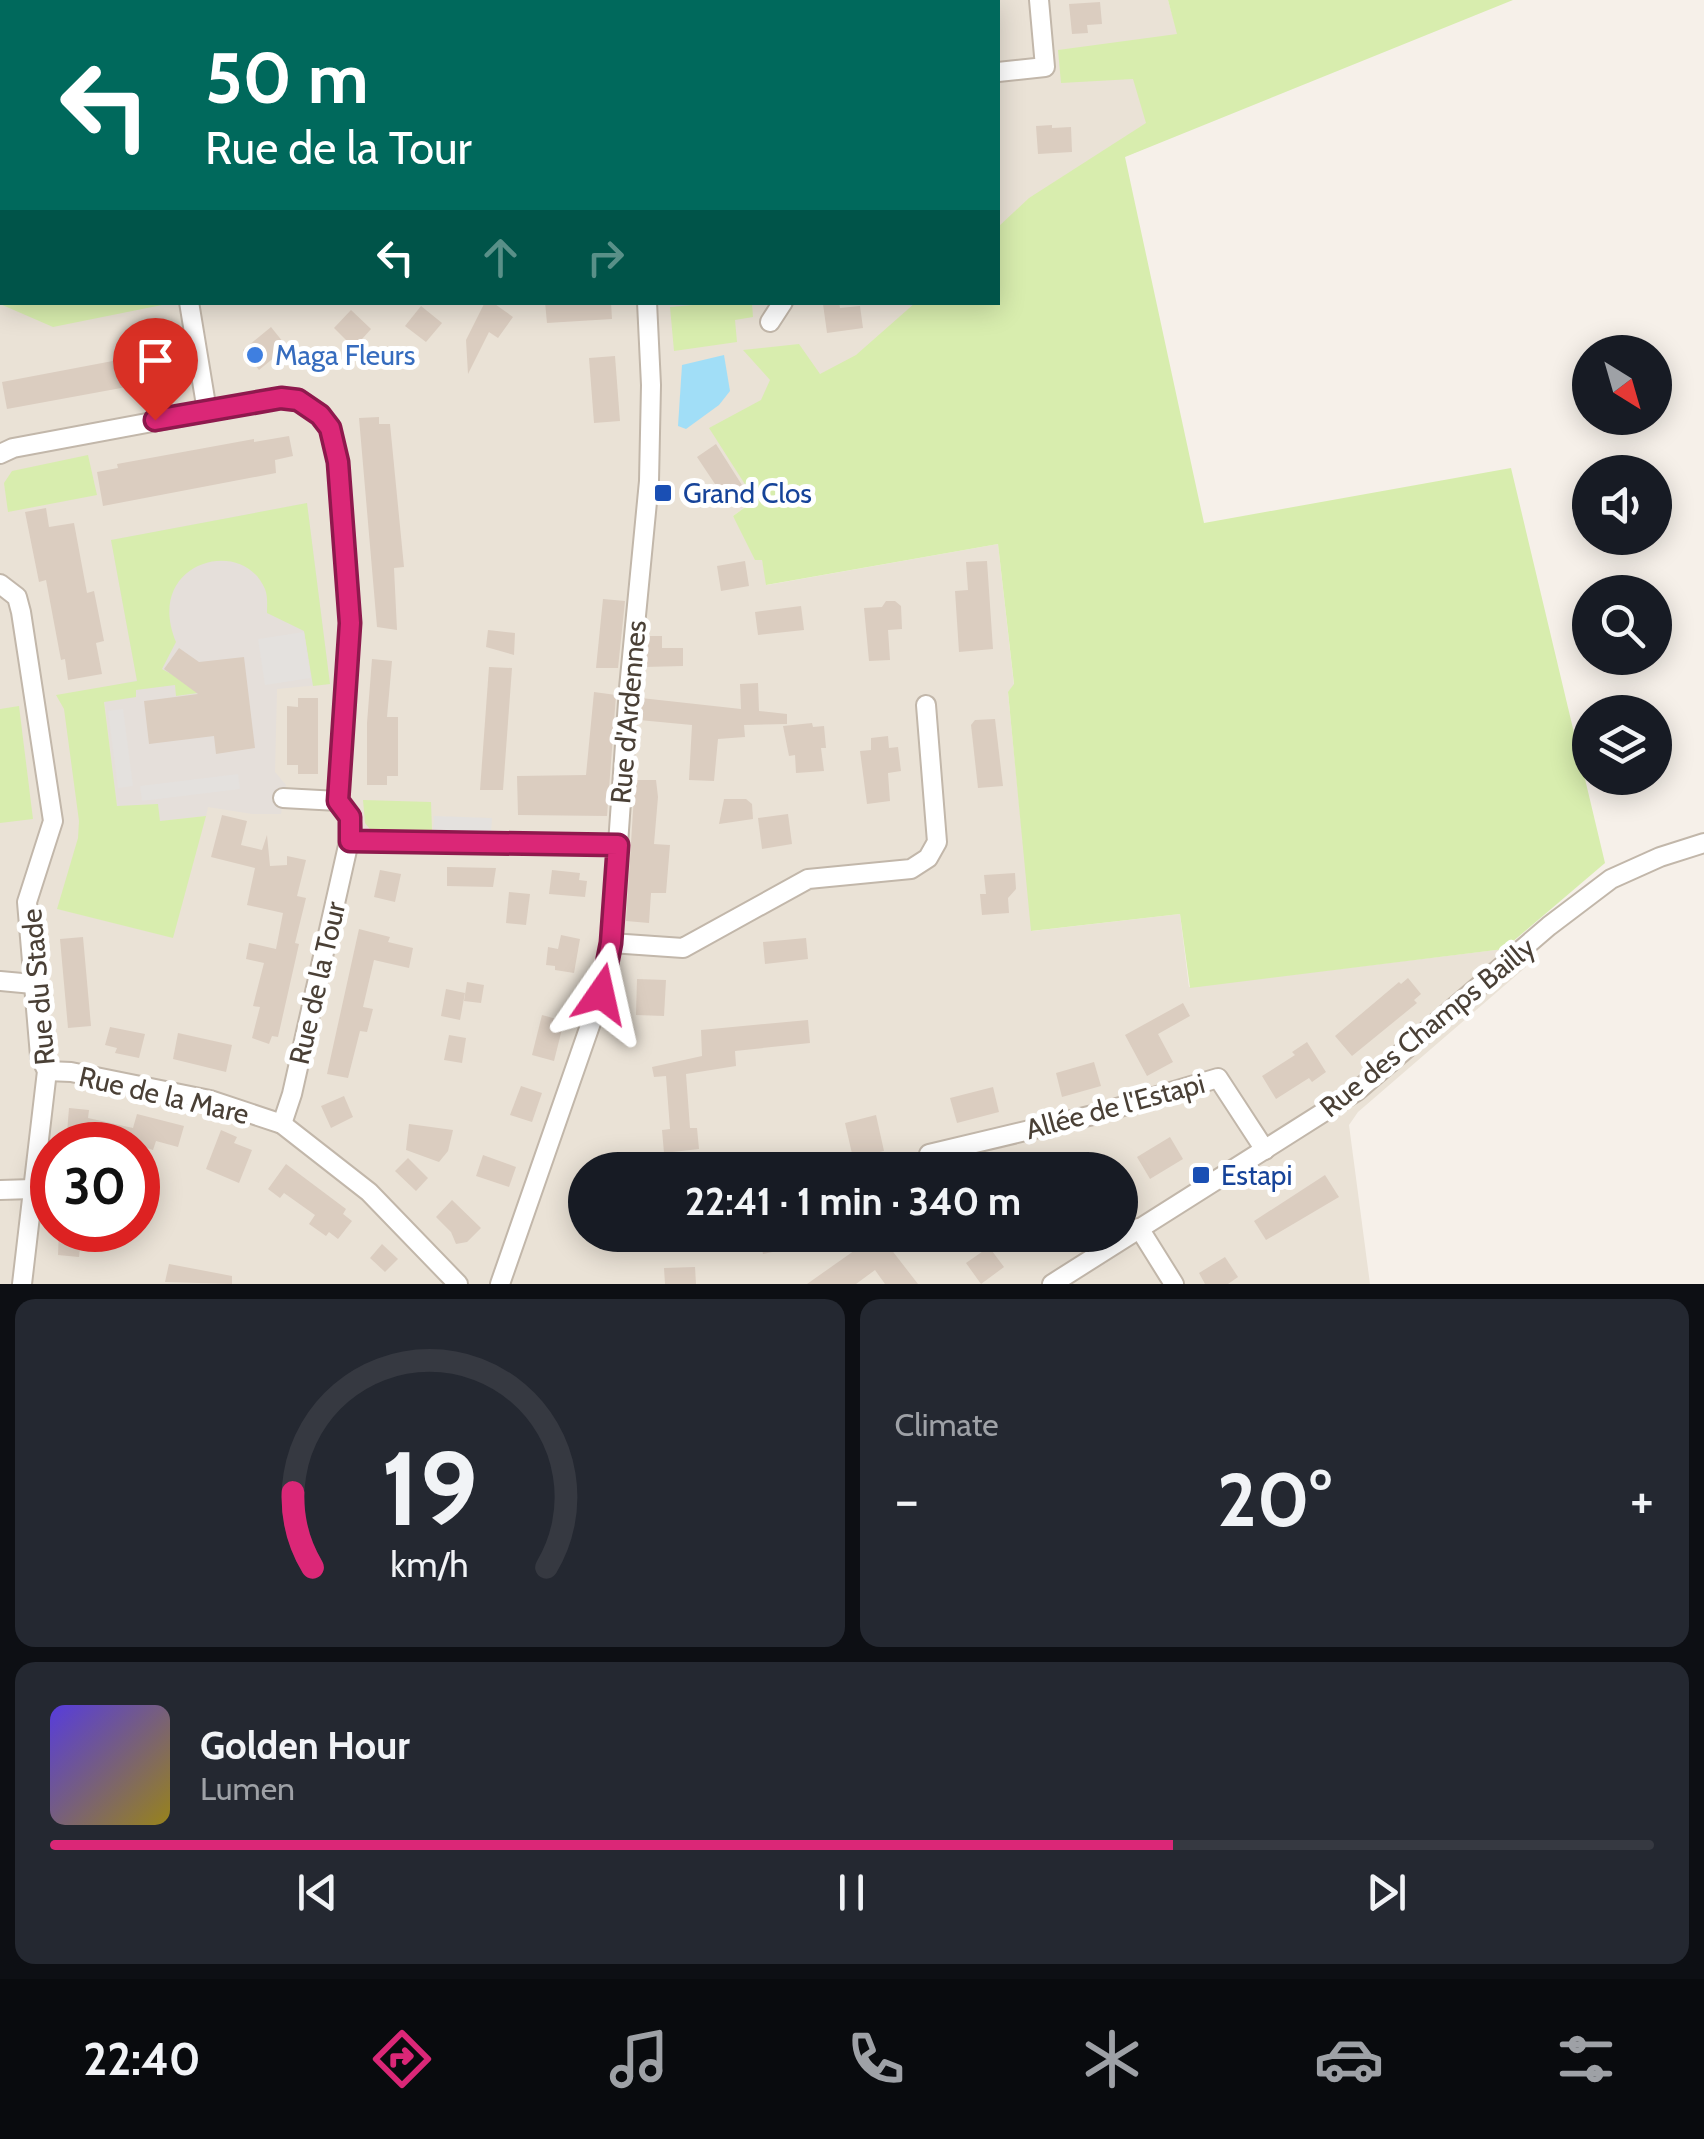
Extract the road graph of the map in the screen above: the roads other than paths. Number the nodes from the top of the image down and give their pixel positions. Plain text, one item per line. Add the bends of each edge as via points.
1 (1039, 0) edge
2 (1000, 72) edge
3 (189, 305) edge
4 (647, 305) edge
5 (782, 305) edge
6 (770, 322) dead end
7 (207, 411) junction
8 (0, 454) edge
9 (0, 584) edge
10 (926, 705) dead end
11 (283, 798) dead end
12 (338, 801) junction
13 (350, 841) junction
14 (1704, 843) edge
15 (618, 845) junction
16 (611, 943) junction
17 (0, 981) edge
18 (33, 984) junction
19 (47, 1071) junction
20 (41, 1122) edge
21 (282, 1124) junction
22 (1265, 1150) junction
23 (937, 1152) edge
24 (30, 1189) edge
25 (0, 1190) edge
26 (30, 1215) edge
27 (1140, 1228) junction
28 (22, 1284) edge
29 (458, 1284) edge
30 (500, 1284) edge
31 (1052, 1284) edge
32 (1174, 1284) edge

1 - 2 street via 1045,67
3 - 7 street
4 - 15 street, Rue d'Ardennes via 649,481
5 - 6 street
7 - 8 street
7 - 12 street via 298,400 330,428 350,623
9 - 18 street, Rue du Stade via 17,596 21,612 53,821 28,902
10 - 16 street via 937,842 928,858 911,868 808,879 683,948
11 - 12 street
12 - 13 street, Rue de la Tour via 350,817
13 - 15 street
13 - 21 street, Rue de la Tour
14 - 22 street, Rue des Champs Bailly via 1611,879 1358,1092
15 - 16 street, Rue d'Ardennes
16 - 30 street, Rue d'Ardennes via 601,994
17 - 18 street
18 - 19 street, Rue du Stade
19 - 20 street, Rue du Stade
19 - 21 street, Rue de la Mare via 210,1100
21 - 29 street, Rue de la Mare via 369,1192
22 - 23 street, Allée de l'Estapi via 1218,1078
22 - 27 street, Rue des Champs Bailly
24 - 25 street
26 - 28 street, Rue du Stade
27 - 31 street, Rue des Champs Bailly
27 - 32 street

